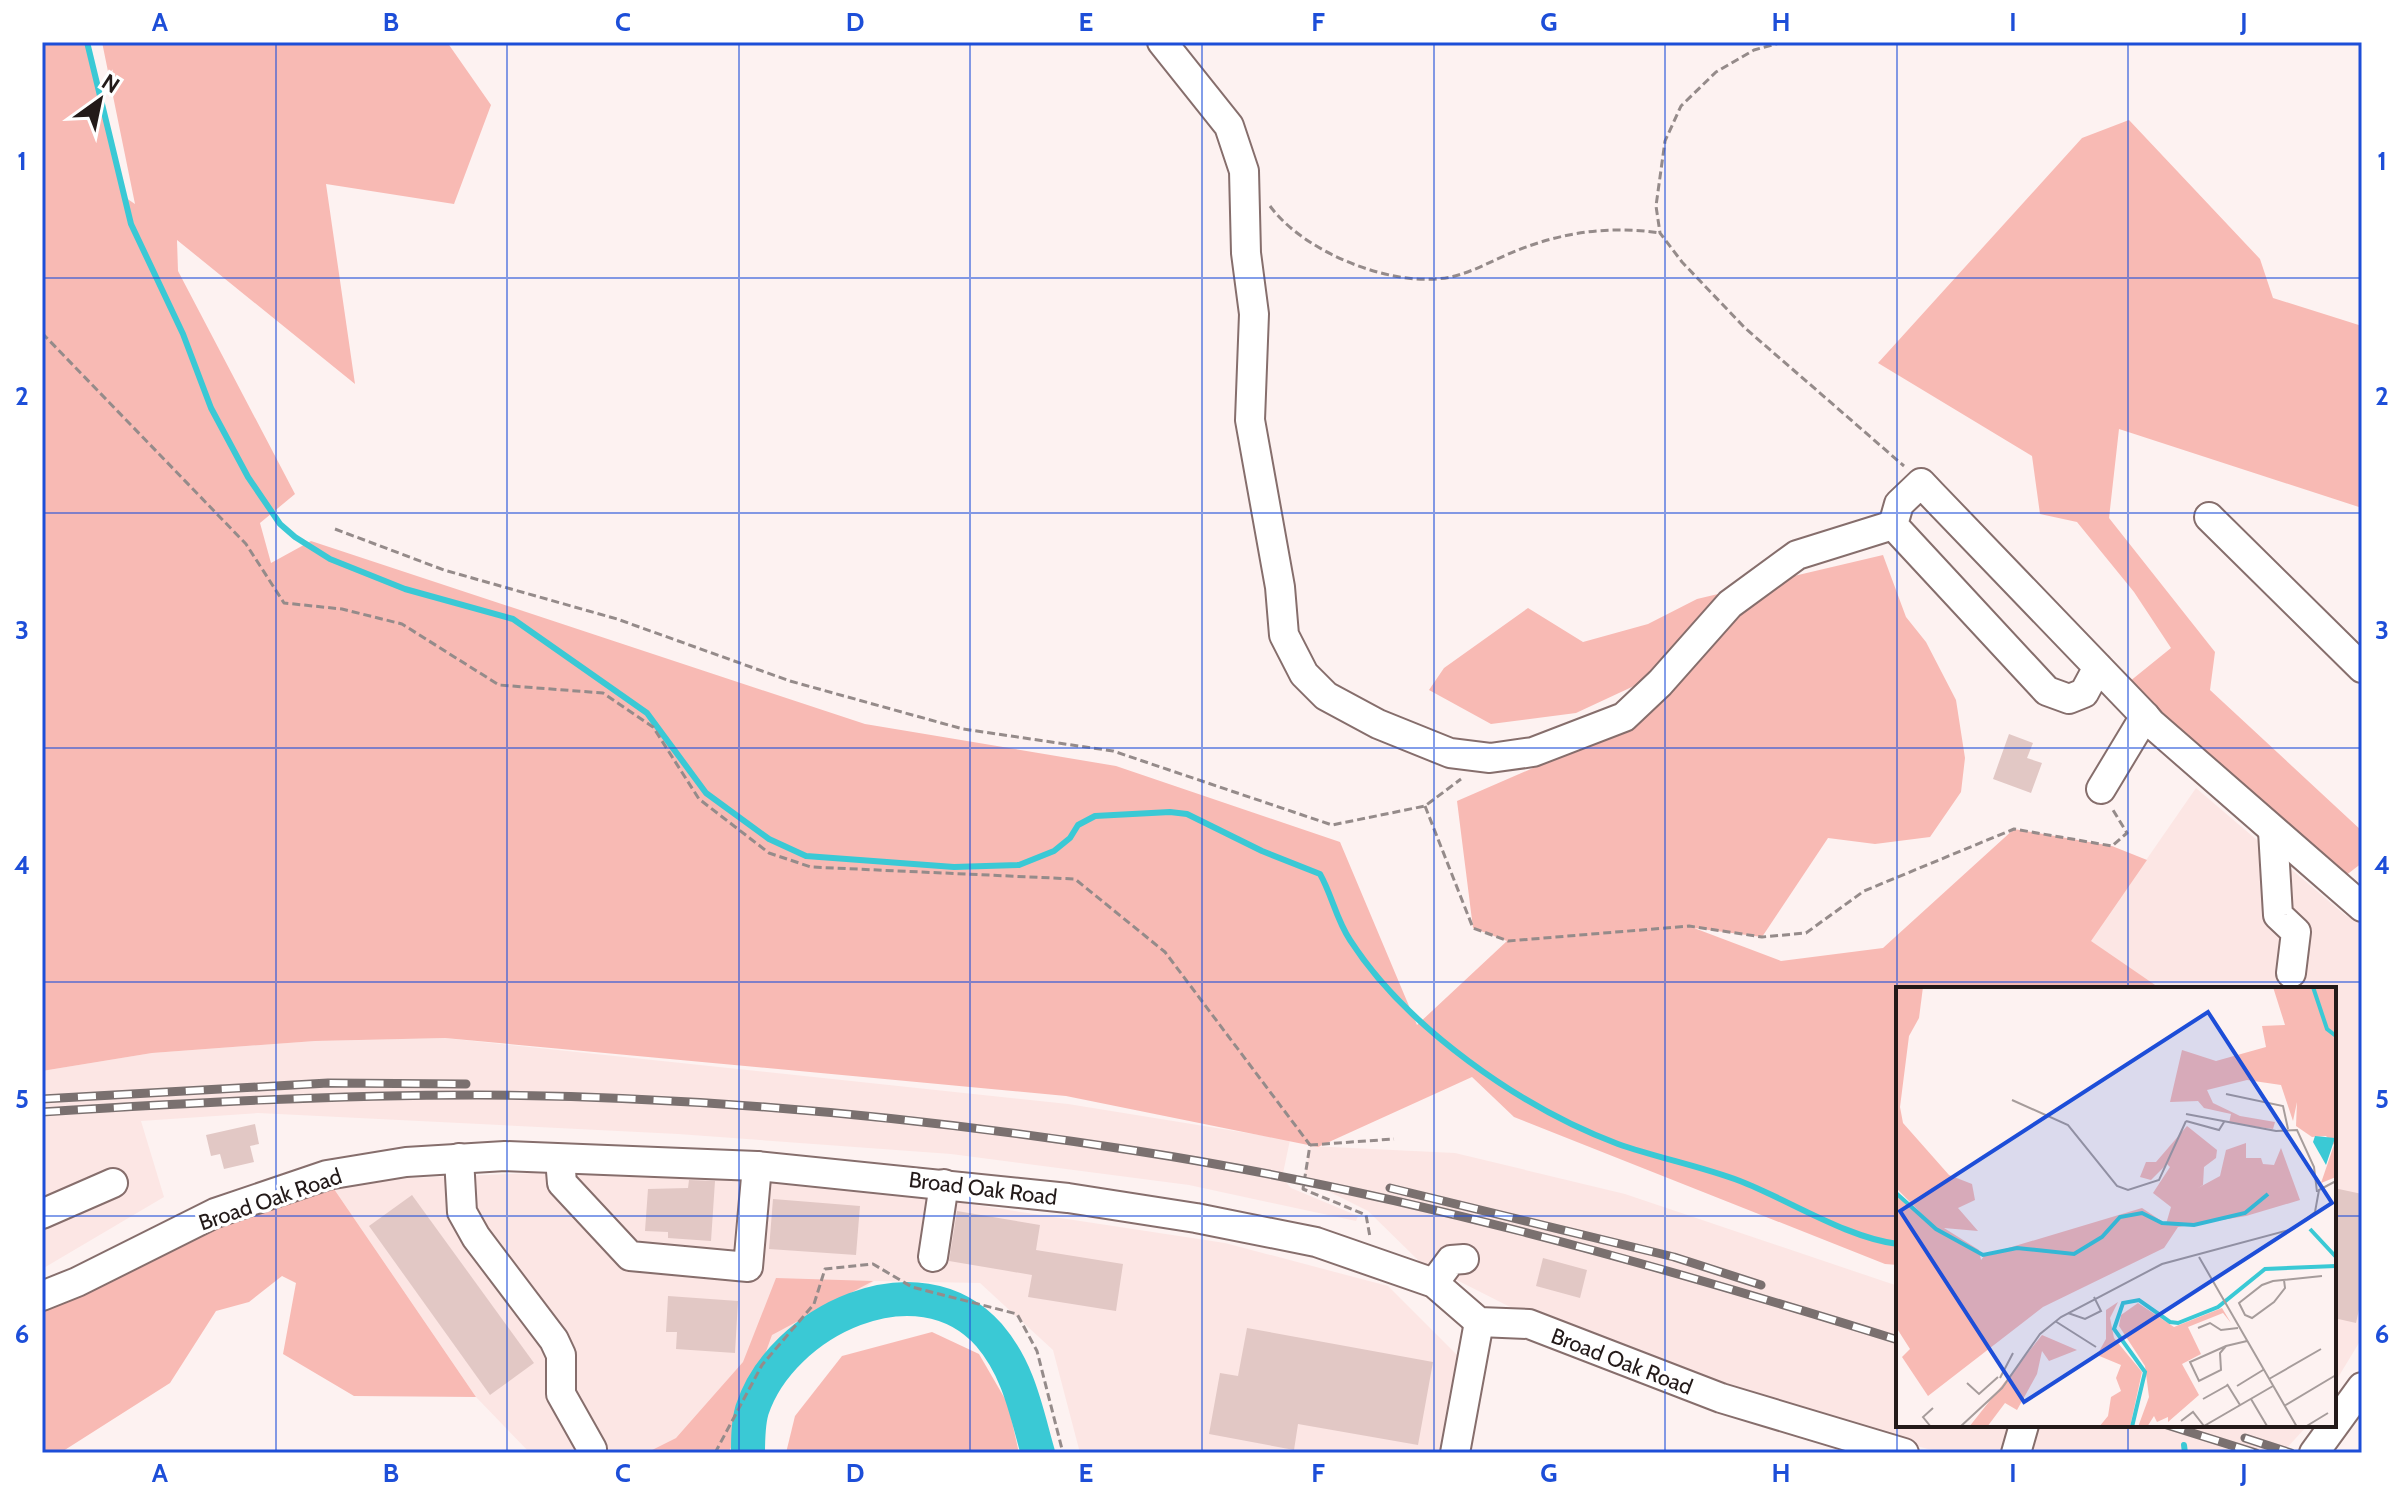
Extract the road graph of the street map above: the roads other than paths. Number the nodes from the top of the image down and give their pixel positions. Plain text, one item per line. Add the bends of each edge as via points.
1 (1162, 42) edge
2 (2209, 517) dead end
3 (1893, 525) junction
4 (2098, 667) junction
5 (2362, 668) edge
6 (2145, 716) junction
7 (2101, 789) road end
8 (2273, 831) junction
9 (2362, 907) edge
10 (2291, 973) dead end
11 (459, 1158) junction
12 (560, 1159) junction
13 (757, 1166) junction
14 (113, 1183) dead end
15 (944, 1184) junction
16 (42, 1214) edge
17 (933, 1257) dead end
18 (1464, 1259) dead end
19 (1434, 1283) junction
20 (42, 1296) edge
21 (1479, 1322) junction
22 (2362, 1387) edge
23 (2336, 1423) edge
24 (2023, 1427) edge
25 (2333, 1427) edge
26 (592, 1449) dead end
27 (1455, 1453) edge
28 (1904, 1453) edge
29 (2016, 1453) edge
30 (2314, 1453) edge

1 - 3 street via 1229,126 1244,171 1254,314 1250,420 1284,635 1304,674 1326,696 1450,753 1490,758 1533,752 1624,717 1730,604 1797,555
2 - 5 street
3 - 4 street via 2047,691 2069,699 2084,693
3 - 4 street via 1899,504 1921,483
4 - 6 street
6 - 7 street
6 - 8 street
8 - 9 street
8 - 10 street via 2278,915 2296,932
11 - 12 street, Broad Oak Road
11 - 20 street, Broad Oak Road via 353,1171 299,1185 215,1213
11 - 26 street via 462,1212 554,1340 561,1355 561,1394
12 - 13 street, Broad Oak Road
12 - 13 street via 562,1183 630,1256 748,1267
13 - 15 street, Broad Oak Road
14 - 16 street
15 - 17 street
15 - 19 street, Broad Oak Road via 1196,1218 1316,1242
18 - 19 street via 1451,1260
19 - 21 street, Broad Oak Road
21 - 27 street
21 - 28 street, Broad Oak Road via 1529,1324 1736,1403
22 - 23 street
24 - 29 street
25 - 30 street

